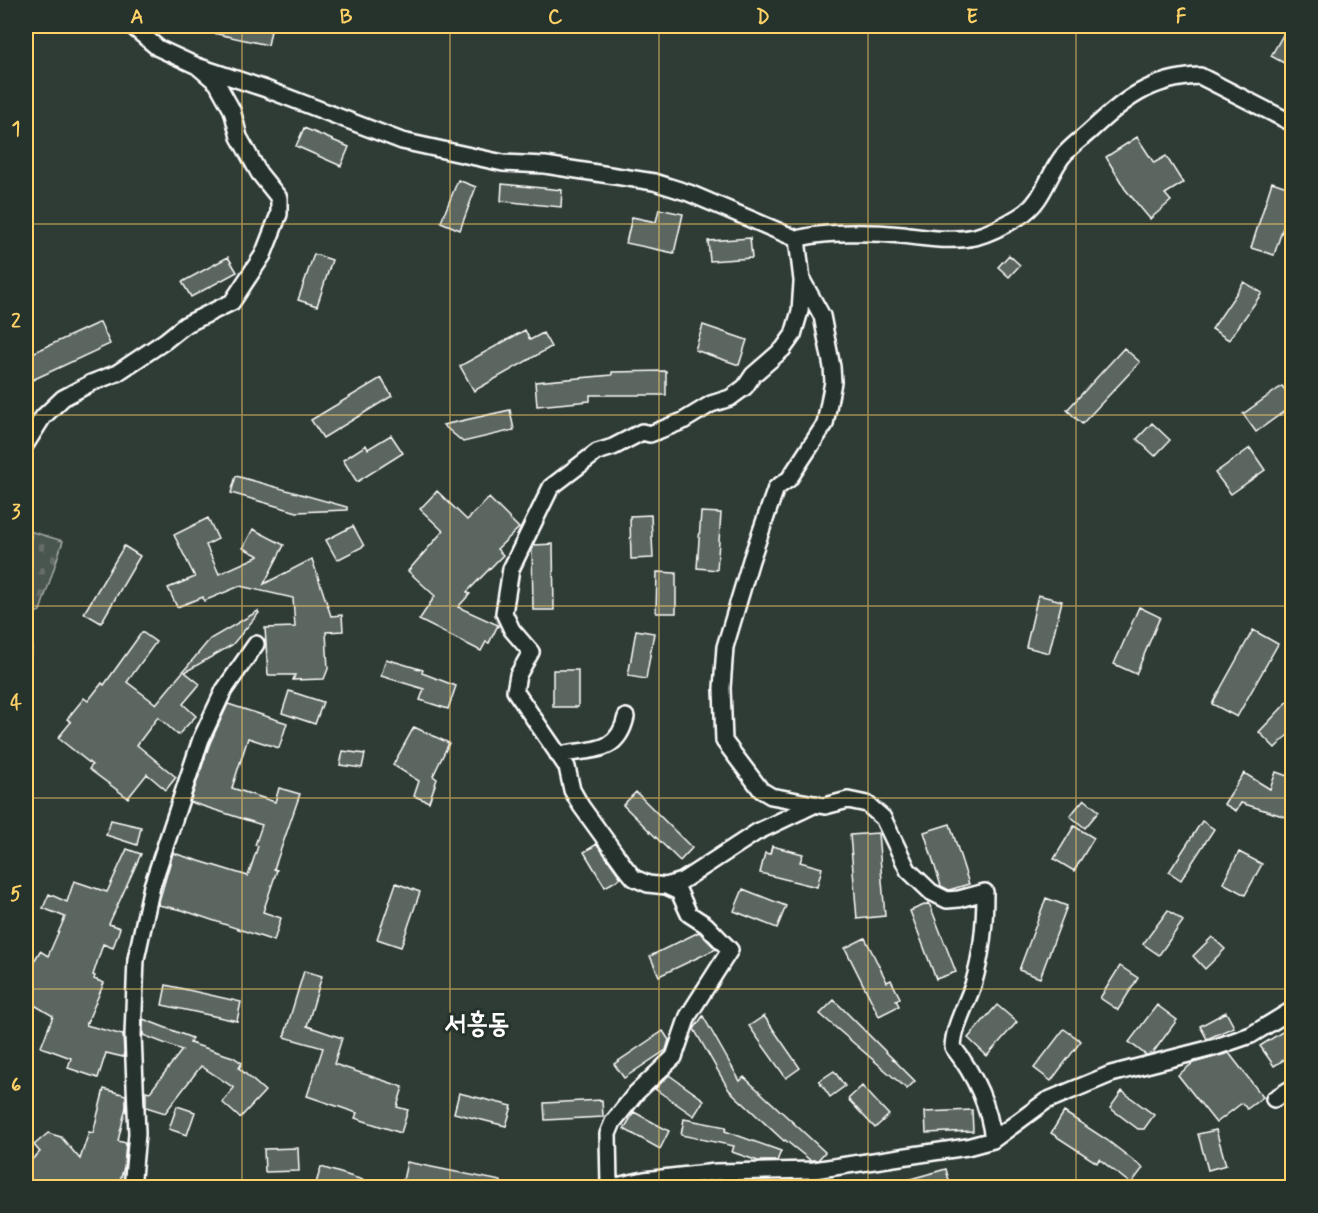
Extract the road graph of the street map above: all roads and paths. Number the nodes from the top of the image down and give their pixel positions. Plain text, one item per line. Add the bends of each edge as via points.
1 (132, 26) edge
2 (197, 66) junction
3 (1293, 123) edge
4 (798, 239) junction
5 (802, 280) junction
6 (26, 444) edge
7 (256, 644) dead end
8 (626, 717) dead end
9 (558, 755) junction
10 (816, 804) junction
11 (666, 886) junction
12 (1293, 1010) edge
13 (1293, 1088) edge
14 (1274, 1098) dead end
15 (993, 1140) junction
16 (608, 1187) edge
17 (132, 1188) edge

1 - 2 street via 158,48
2 - 4 street via 402,141 503,163 545,165 654,182
2 - 6 street via 217,83 232,110 239,137 279,198 277,223 263,255 232,302 185,325 117,373 63,398 43,417
3 - 4 street via 1200,75 1186,76 1145,87 1123,101 1063,156 1033,207 976,237 928,239 877,233
4 - 5 street
5 - 9 street via 803,296 793,334 745,387 682,421 650,434 642,432 597,452 551,487 511,569 504,613 512,630 531,652 518,675 515,691
5 - 10 street via 822,316 832,368 825,424 789,479 776,488 725,647 722,688 724,741 761,790 771,796
7 - 17 street via 224,690 201,739 150,896 136,959 133,1035 137,1134
8 - 9 street via 619,737 611,744
9 - 11 street via 567,767 572,790 581,806 634,878
10 - 11 street via 757,832 682,881
10 - 15 street via 825,806 848,800 867,804 883,818 908,870 931,892 947,900 985,892 980,953 973,984 953,1035 953,1047 969,1067 983,1096
11 - 16 street via 679,892 689,914 730,950 688,1016 674,1058 636,1093 613,1122 608,1134
12 - 15 street via 1251,1035 1110,1074 1046,1101
13 - 14 street
15 - 16 street via 814,1170 716,1172

